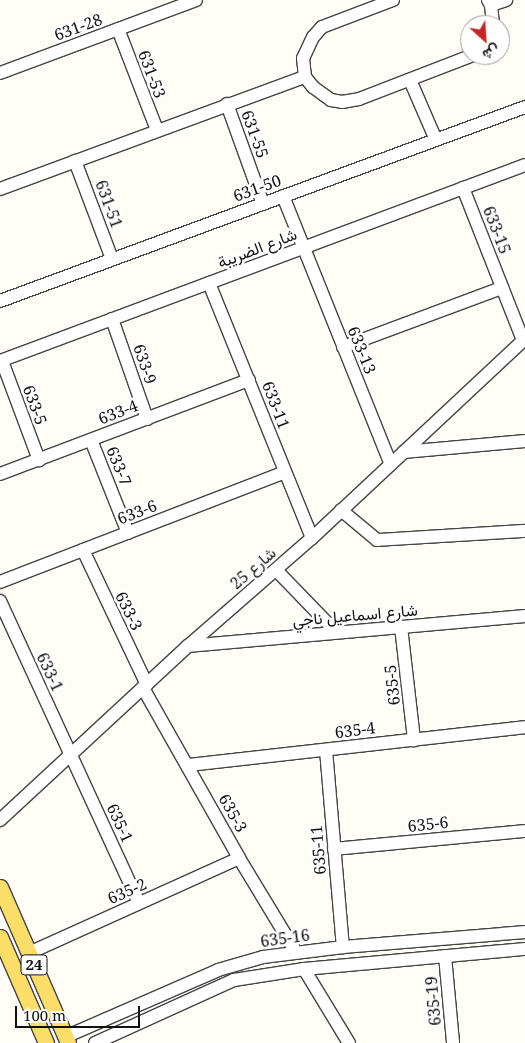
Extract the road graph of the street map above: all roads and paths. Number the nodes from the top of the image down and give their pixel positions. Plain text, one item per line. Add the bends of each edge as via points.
1 (196, 0) edge
2 (506, 0) edge
3 (388, 1) edge
4 (489, 3) edge
5 (118, 29) junction
6 (460, 60) edge
7 (0, 73) edge
8 (305, 77) junction
9 (410, 80) junction
10 (227, 104) junction
11 (525, 106) edge
12 (156, 130) junction
13 (436, 140) junction
14 (75, 161) junction
15 (525, 165) edge
16 (463, 188) junction
17 (0, 189) edge
18 (283, 196) junction
19 (263, 204) junction
20 (303, 248) junction
21 (112, 259) junction
22 (209, 283) junction
23 (502, 288) junction
24 (0, 301) edge
25 (112, 319) junction
26 (524, 340) edge
27 (343, 347) junction
28 (1, 361) edge
29 (248, 380) junction
30 (147, 419) junction
31 (91, 440) junction
32 (525, 441) edge
33 (404, 452) junction
34 (39, 460) junction
35 (391, 464) junction
36 (285, 472) junction
37 (0, 474) edge
38 (342, 510) junction
39 (525, 531) edge
40 (128, 533) junction
41 (312, 538) junction
42 (82, 550) junction
43 (276, 570) junction
44 (0, 582) edge
45 (0, 601) edge
46 (525, 616) edge
47 (401, 627) junction
48 (336, 632) junction
49 (188, 646) junction
50 (145, 687) junction
51 (525, 728) edge
52 (414, 740) junction
53 (326, 750) junction
54 (71, 756) junction
55 (188, 766) junction
56 (0, 820) edge
57 (525, 830) edge
58 (334, 849) junction
59 (239, 858) junction
60 (0, 888) edge
61 (139, 903) junction
62 (525, 932) edge
63 (0, 937) edge
64 (343, 947) junction
65 (525, 949) edge
66 (296, 952) junction
67 (29, 953) junction
68 (445, 956) junction
69 (304, 969) junction
70 (66, 1040) edge
71 (344, 1041) edge
72 (46, 1043) edge
73 (94, 1043) edge
74 (453, 1043) edge

1 - 5 street, 631-28
2 - 4 street
3 - 8 street via 322,27 306,49 303,58
5 - 7 street, 631-28
5 - 12 street, 631-53
6 - 9 street
8 - 9 street via 321,94 342,102 359,100
8 - 10 street
9 - 13 street
10 - 12 street
10 - 19 street, 631-55
11 - 13 street, 631-50
12 - 14 street
13 - 18 street, 631-50
14 - 17 street
14 - 21 street, 631-51
15 - 16 street, شارع الضريبة
16 - 20 street, شارع الضريبة
16 - 23 street, 633-15
18 - 19 street, 631-50
18 - 20 street, 633-13
19 - 21 street, 631-50
20 - 22 street, شارع الضريبة
20 - 27 street, 633-13
21 - 24 street, 631-50
22 - 25 street, شارع الضريبة
22 - 29 street, 633-11
23 - 26 street, 633-15
23 - 27 street
25 - 28 street, شارع الضريبة
25 - 30 street, 633-9
26 - 33 street, شارع 25
27 - 35 street, 633-13
28 - 34 street, 633-5
29 - 30 street, 633-4
29 - 36 street, 633-11
30 - 31 street, 633-4
31 - 34 street, 633-4
31 - 40 street, 633-7
32 - 33 street
33 - 35 street, شارع 25
34 - 37 street, 633-4
35 - 38 street, شارع 25
36 - 40 street, 633-6
36 - 41 street, 633-11
38 - 39 street via 377,540
38 - 41 street, شارع 25
40 - 42 street, 633-6
41 - 43 street, شارع 25
42 - 44 street, 633-6
42 - 50 street, 633-3
43 - 48 street
43 - 49 street, شارع 25
45 - 54 street, 633-1
46 - 47 street, شارع اسماعيل ناجي
47 - 48 street, شارع اسماعيل ناجي
47 - 52 street, 635-5
48 - 49 street, شارع اسماعيل ناجي
49 - 50 street, شارع 25
50 - 54 street, شارع 25
50 - 55 street, 635-3
51 - 52 street, 635-4
52 - 53 street, 635-4
53 - 55 street, 635-4
53 - 58 street, 635-11
54 - 56 street, شارع 25
54 - 61 street, 635-1
55 - 59 street, 635-3
57 - 58 street, 635-6
58 - 64 street, 635-11
59 - 61 street, 635-2
59 - 66 street, 635-3
60 - 67 main road, 24
61 - 67 street, 635-2
62 - 64 street, 635-16
63 - 72 main road, 24
64 - 66 street, 635-16
65 - 68 street, 635-16
66 - 70 street, 635-16 via 230,965
67 - 70 main road, 24
68 - 69 street, 635-16
68 - 74 street, 635-19
69 - 71 street
69 - 73 street, 635-16 via 234,980

